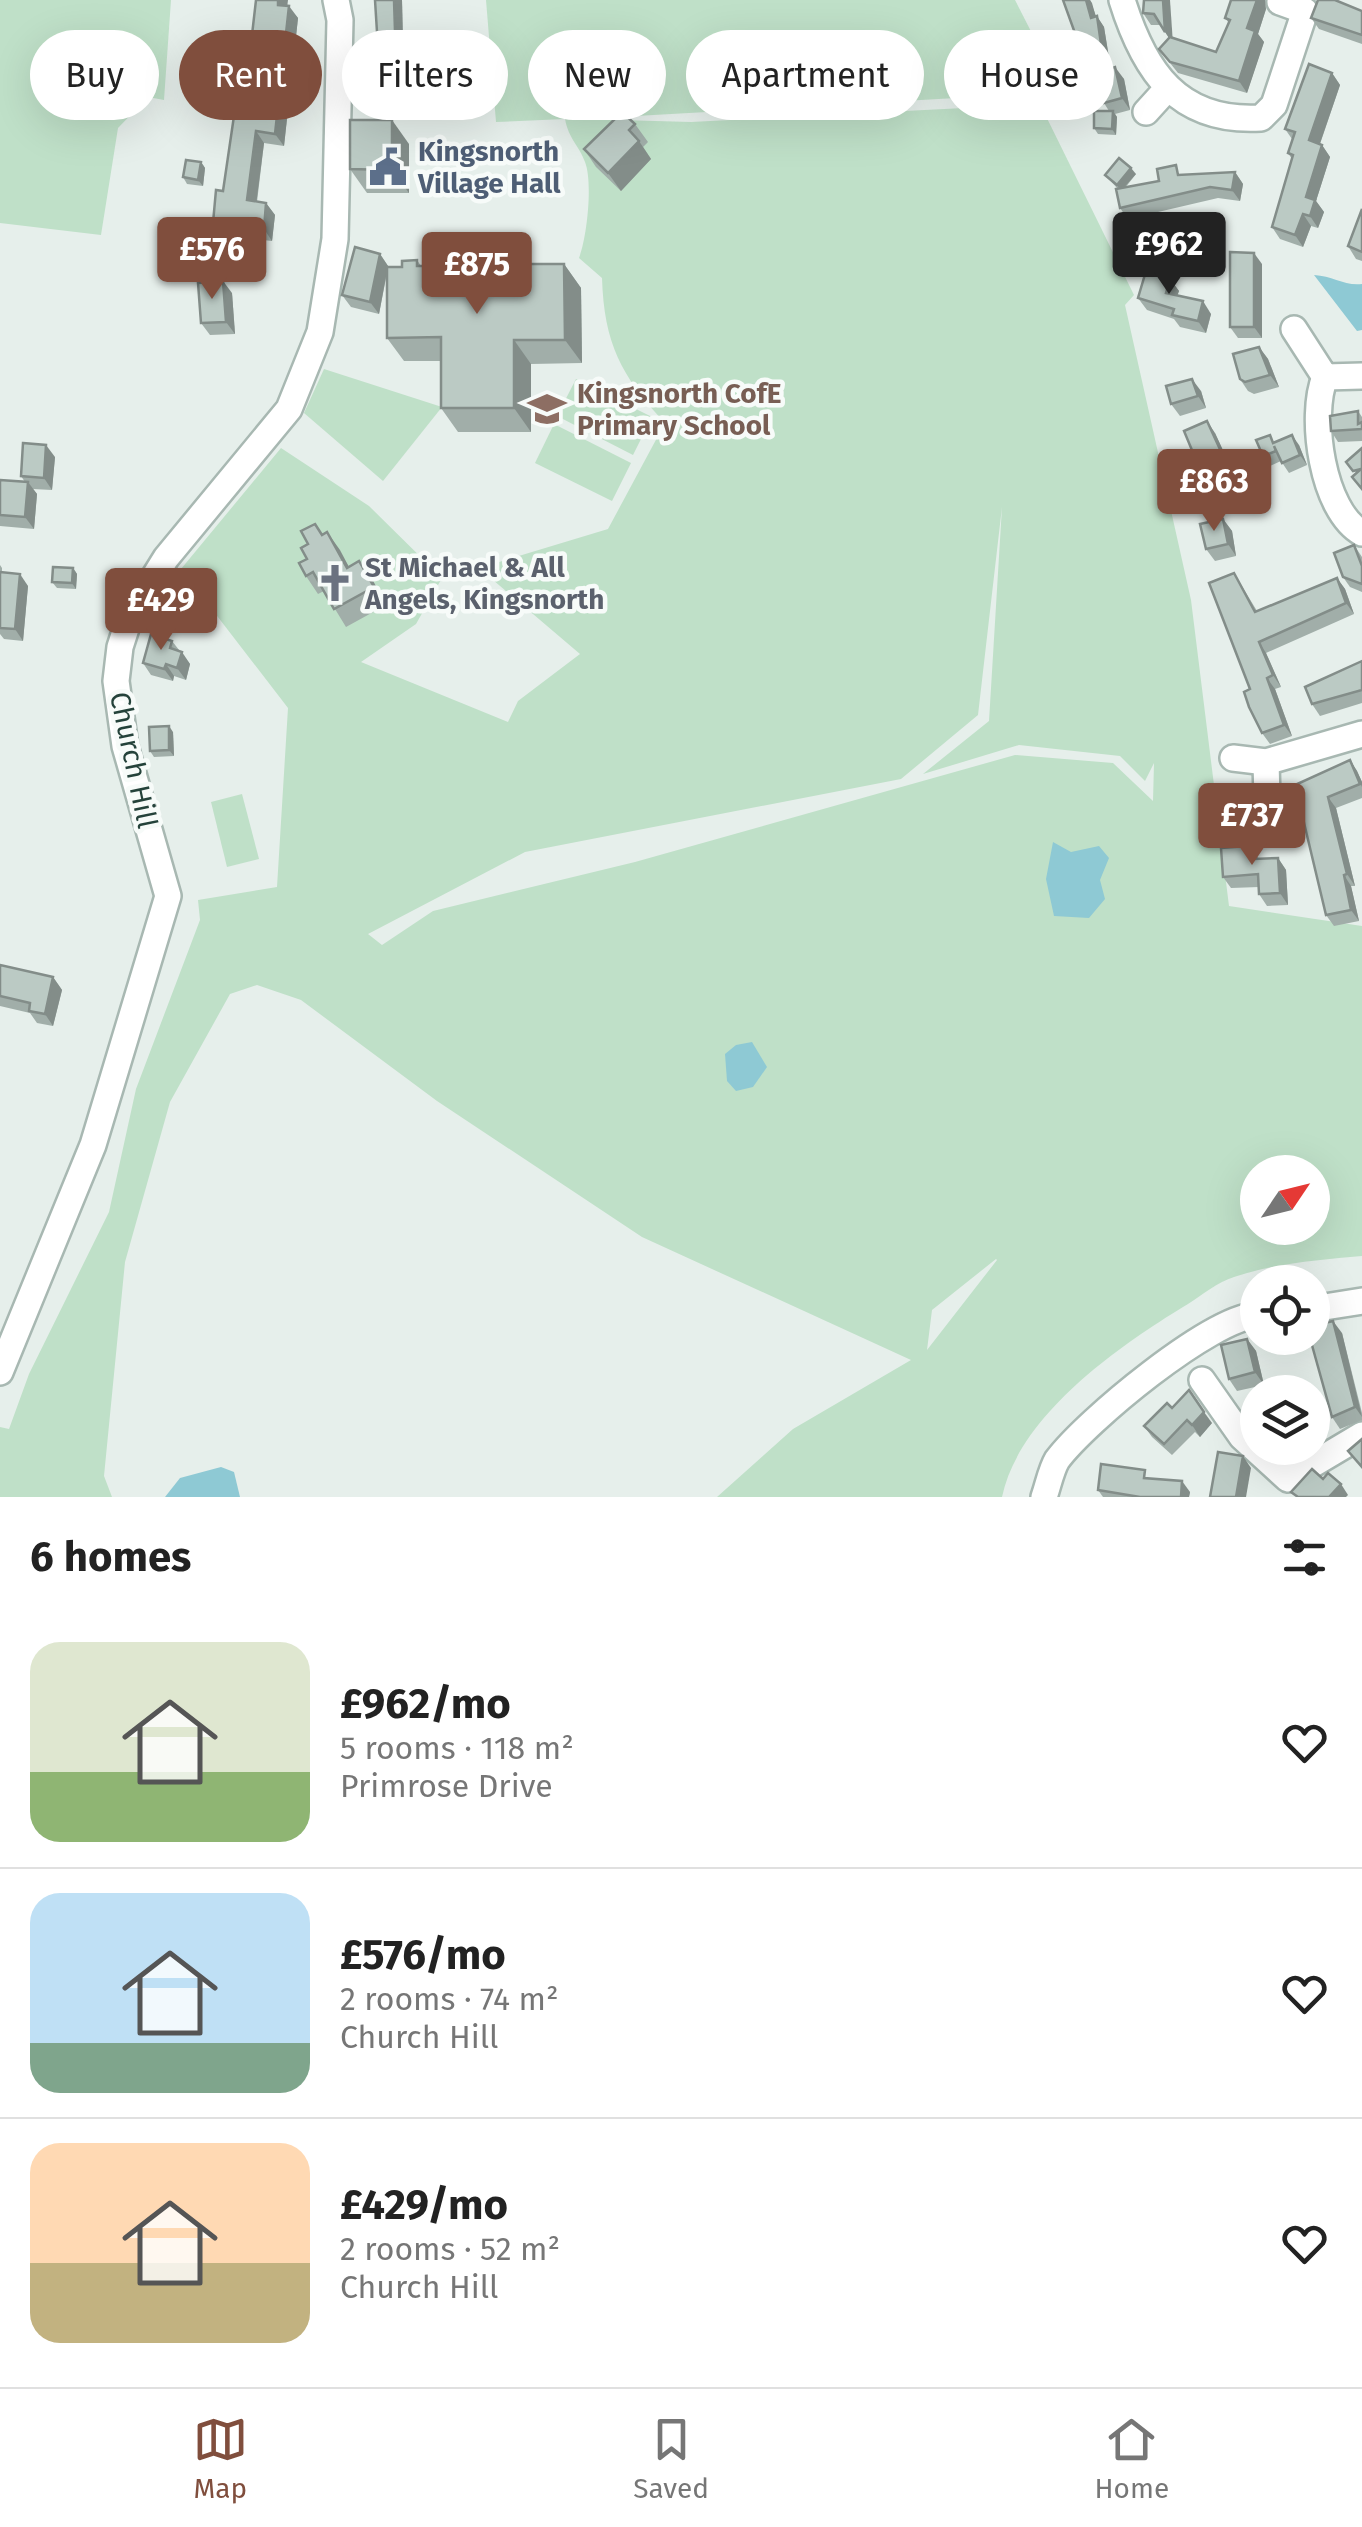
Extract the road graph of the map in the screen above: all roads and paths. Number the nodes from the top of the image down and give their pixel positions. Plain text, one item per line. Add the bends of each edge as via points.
1 (336, 0) edge
2 (1122, 0) edge
3 (1280, 2) edge
4 (1166, 90) junction
5 (1146, 112) dead end
6 (1294, 330) dead end
7 (1325, 376) junction
8 (1362, 376) edge
9 (1362, 533) edge
10 (1362, 734) edge
11 (1234, 758) dead end
12 (1266, 762) junction
13 (1267, 799) dead end
14 (1240, 1318) edge
15 (0, 1372) edge
16 (1202, 1380) dead end
17 (1362, 1435) edge
18 (1285, 1488) edge
19 (1044, 1497) edge

1 - 15 street, Church Hill via 334,238 320,332 289,408 166,558 130,616 120,647 116,681 125,746 168,896 93,1145
2 - 4 street via 1140,50
3 - 4 street via 1305,10 1274,105 1261,118 1206,110
4 - 5 street
6 - 7 street
7 - 8 street
7 - 9 street via 1316,427 1336,502
10 - 12 street
11 - 12 street
12 - 13 street
14 - 19 street via 1161,1366 1095,1423 1056,1462
16 - 18 street
17 - 18 street

